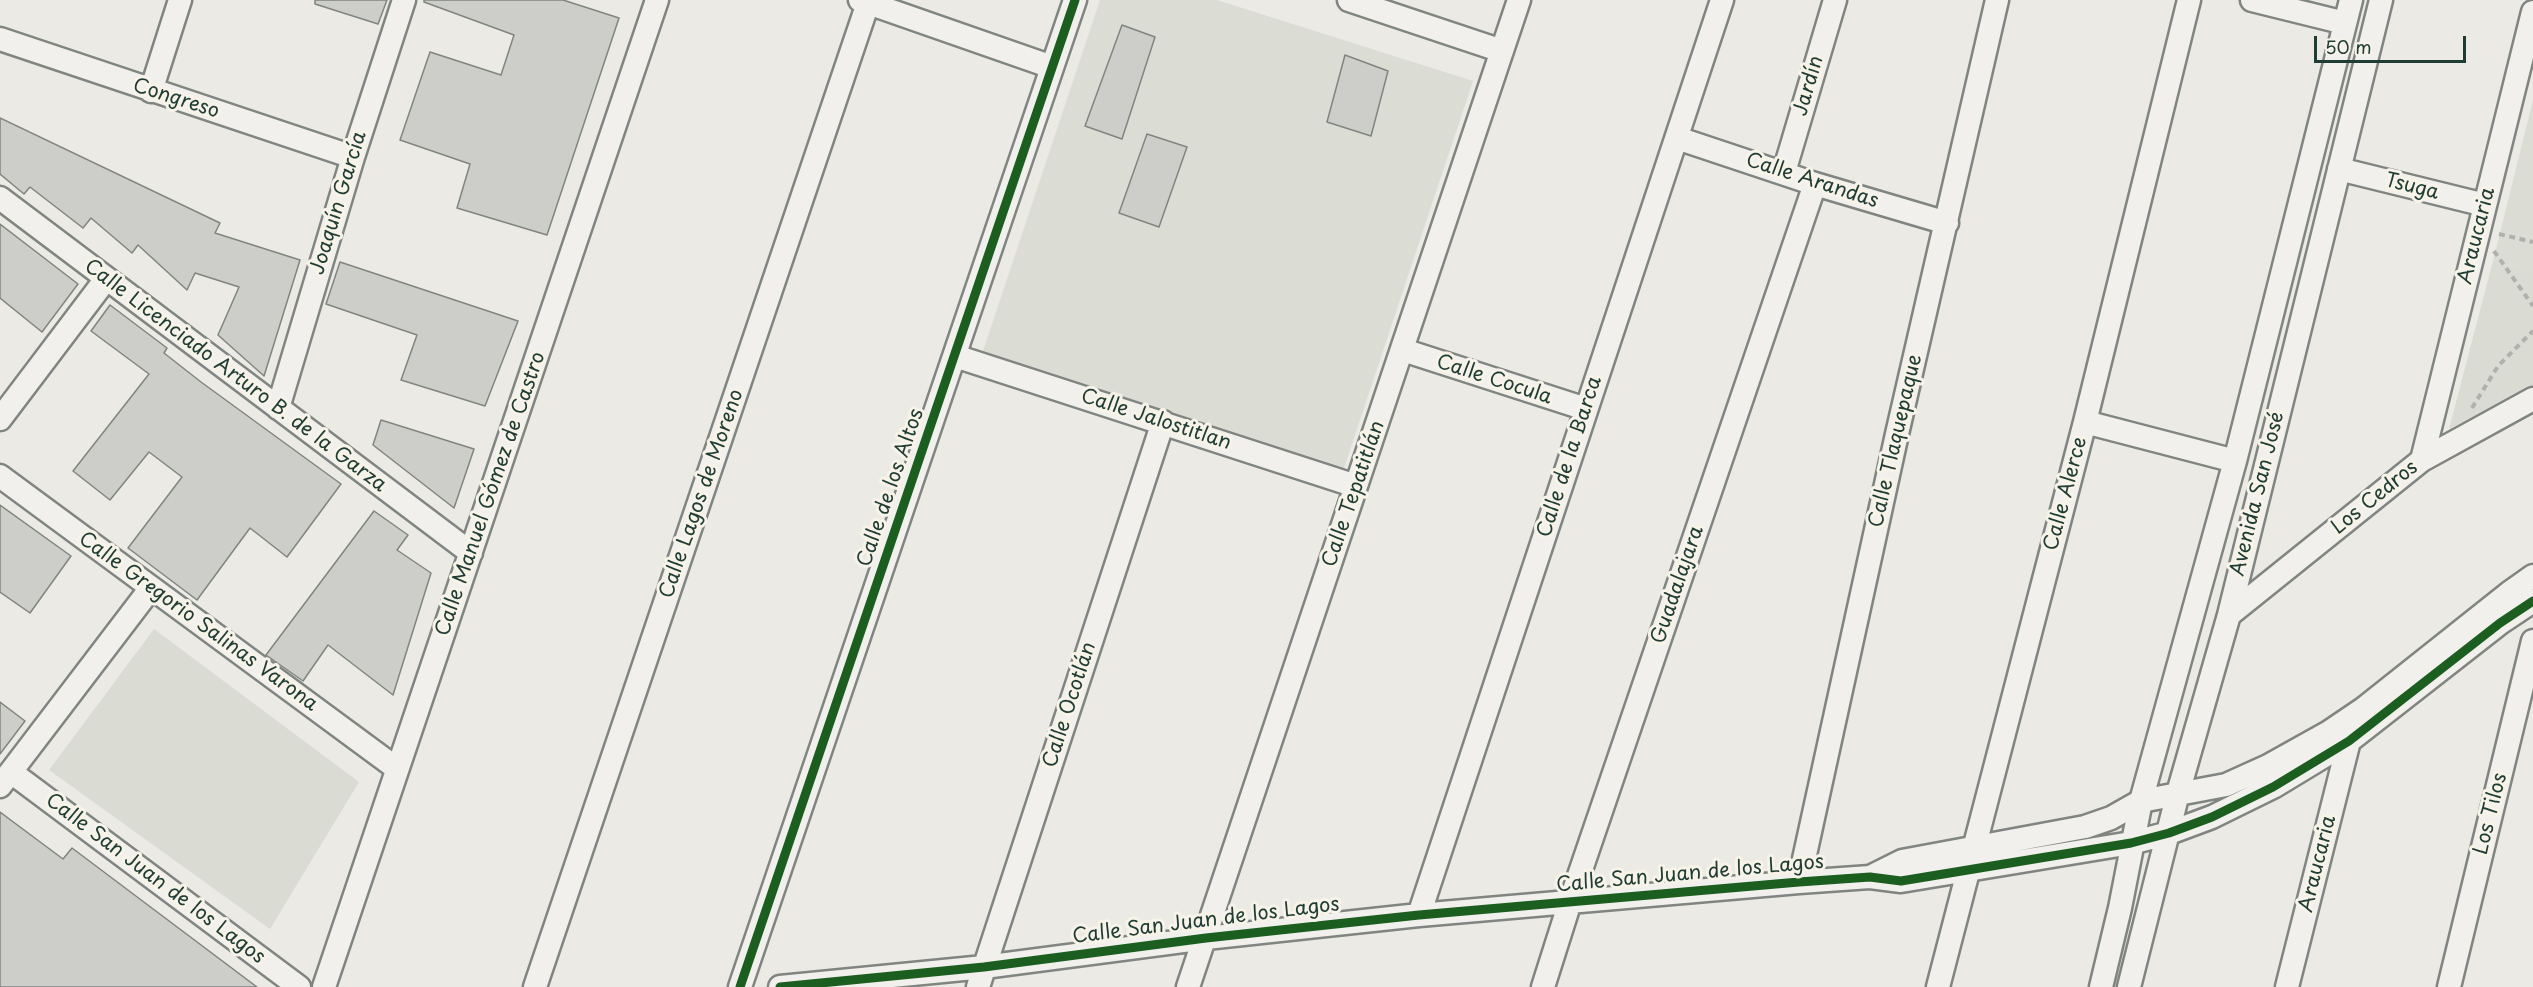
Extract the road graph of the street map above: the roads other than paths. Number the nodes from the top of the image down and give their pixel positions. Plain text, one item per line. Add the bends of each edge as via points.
1 (180, 0) edge
2 (404, 0) edge
3 (657, 0) edge
4 (1076, 0) edge
5 (1349, 0) edge
6 (1519, 0) edge
7 (1722, 0) edge
8 (1835, 0) edge
9 (1997, 0) edge
10 (2189, 0) edge
11 (2252, 0) edge
12 (2351, 0) edge
13 (2381, 0) edge
14 (866, 1) edge
15 (2533, 12) edge
16 (2345, 23) junction
17 (0, 39) edge
18 (1502, 51) junction
19 (1052, 67) junction
20 (151, 91) junction
21 (1677, 138) junction
22 (352, 157) junction
23 (2339, 169) junction
24 (1784, 172) junction
25 (1815, 184) junction
26 (0, 198) edge
27 (2485, 205) junction
28 (1947, 223) junction
29 (106, 279) junction
30 (2269, 327) junction
31 (2297, 332) junction
32 (1402, 351) junction
33 (955, 356) junction
34 (2533, 399) edge
35 (278, 408) junction
36 (1586, 409) junction
37 (0, 419) edge
38 (1163, 422) junction
39 (2085, 422) junction
40 (2422, 460) junction
41 (2235, 461) junction
42 (0, 476) edge
43 (1356, 486) junction
44 (471, 554) junction
45 (2533, 576) edge
46 (151, 588) junction
47 (2533, 601) edge
48 (2229, 615) junction
49 (2533, 641) edge
50 (2349, 741) junction
51 (396, 768) junction
52 (5, 779) edge
53 (2178, 793) junction
54 (2141, 801) junction
55 (2169, 834) junction
56 (2131, 843) junction
57 (1974, 847) junction
58 (1968, 871) junction
59 (1870, 877) junction
60 (1799, 882) junction
61 (1570, 903) junction
62 (1419, 915) junction
63 (1206, 938) junction
64 (981, 977) edge
65 (299, 987) edge
66 (324, 987) edge
67 (535, 987) edge
68 (740, 987) edge
69 (780, 987) edge
70 (1188, 987) edge
71 (1543, 987) edge
72 (1938, 987) edge
73 (2101, 987) edge
74 (2129, 987) edge
75 (2287, 987) edge
76 (2449, 987) edge

1 - 20 street
2 - 22 street, Joaquín García
3 - 44 street, Calle Manuel Gómez de Castro
4 - 19 street, Calle de los Altos
5 - 18 street
6 - 18 street, Calle Tepatitlán
7 - 21 street, Calle de la Barca
8 - 24 street, Jardín
9 - 28 street, Calle Tlaquepaque
10 - 39 street, Calle Alerce
11 - 16 street
12 - 16 street, Avenida San José
13 - 23 street, Avenida San José
14 - 19 street
14 - 67 street, Calle Lagos de Moreno
15 - 27 street, Araucaria
16 - 30 street, Avenida San José
17 - 20 street, Congreso
18 - 32 street, Calle Tepatitlán
19 - 33 street, Calle de los Altos
20 - 22 street, Congreso
21 - 24 street, Calle Arandas
21 - 36 street, Calle de la Barca
22 - 35 street, Joaquín García
23 - 27 street, Tsuga
23 - 31 street, Avenida San José
24 - 25 street, Calle Arandas
25 - 28 street, Calle Arandas
25 - 61 street, Guadalajara
26 - 29 street, Calle Licenciado Arturo B. de la Garza
27 - 40 street, Araucaria
28 - 60 street, Calle Tlaquepaque
29 - 35 street, Calle Licenciado Arturo B. de la Garza
29 - 37 street
30 - 31 street
30 - 41 street, Avenida San José
31 - 48 street, Avenida San José
32 - 36 street, Calle Cocula
32 - 43 street, Calle Tepatitlán
33 - 38 street, Calle Jalostitlan
33 - 68 street, Calle de los Altos
34 - 40 street, Los Cedros
35 - 44 street, Calle Licenciado Arturo B. de la Garza
36 - 62 street, Calle de la Barca
38 - 43 street, Calle Jalostitlan
38 - 64 street, Calle Ocotlán
39 - 41 street
39 - 57 street, Calle Alerce
40 - 48 street, Los Cedros
41 - 54 street, Avenida San José
42 - 46 street, Calle Gregorio Salinas Varona
43 - 63 street, Calle Tepatitlán
44 - 51 street, Calle Manuel Gómez de Castro
45 - 53 street, Calle San Juan de los Lagos via 2329,732 2226,785
46 - 51 street, Calle Gregorio Salinas Varona
46 - 52 street
47 - 50 street, Calle San Juan de los Lagos
48 - 53 street, Avenida San José
49 - 76 street, Los Tilos
50 - 55 street, Calle San Juan de los Lagos via 2273,787
50 - 75 street, Araucaria
51 - 66 street, Calle Manuel Gómez de Castro
52 - 65 street, Calle San Juan de los Lagos
53 - 54 street, Calle San Juan de los Lagos
53 - 55 street, Avenida San José
54 - 56 street, Avenida San José
54 - 57 street, Calle San Juan de los Lagos via 2085,827
55 - 56 street, Calle San Juan de los Lagos
55 - 74 street, Avenida San José
56 - 58 street, Calle San Juan de los Lagos
56 - 73 street, Avenida San José
57 - 58 street, Calle Alerce
57 - 59 street, Calle San Juan de los Lagos via 1902,861
58 - 59 street, Calle San Juan de los Lagos via 1901,881
58 - 72 street, Calle Alerce
59 - 60 street, Calle San Juan de los Lagos
60 - 61 street, Calle San Juan de los Lagos
61 - 62 street, Calle San Juan de los Lagos
61 - 71 street, Guadalajara
62 - 63 street, Calle San Juan de los Lagos
63 - 64 street, Calle San Juan de los Lagos
63 - 70 street, Calle Tepatitlán
64 - 69 street, Calle San Juan de los Lagos

